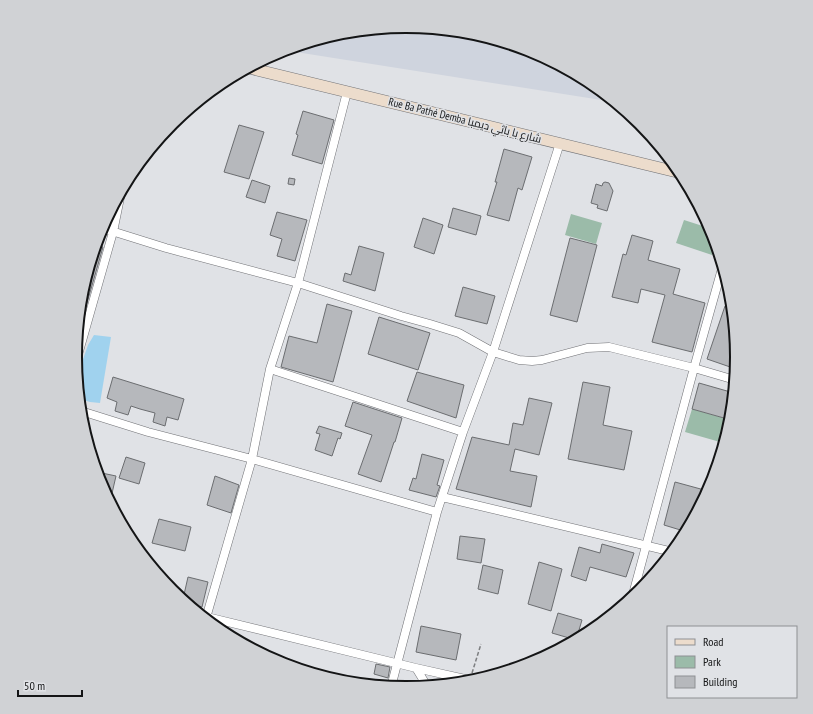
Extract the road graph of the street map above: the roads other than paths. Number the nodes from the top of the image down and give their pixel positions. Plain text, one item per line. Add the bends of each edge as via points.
1 (256, 70) edge
2 (347, 92) junction
3 (560, 143) junction
4 (671, 170) edge
5 (117, 213) edge
6 (108, 230) edge
7 (113, 232) junction
8 (720, 276) edge
9 (298, 283) junction
10 (83, 338) edge
11 (493, 352) junction
12 (694, 368) junction
13 (270, 369) junction
14 (730, 379) edge
15 (88, 413) edge
16 (463, 432) junction
17 (252, 459) junction
18 (442, 497) junction
19 (437, 512) junction
20 (646, 546) junction
21 (666, 551) edge
22 (635, 587) edge
23 (206, 612) edge
24 (217, 620) edge
25 (397, 663) junction
26 (416, 668) junction
27 (457, 677) edge
28 (393, 680) edge
29 (423, 680) edge

1 - 2 street, Rue Ba Pathé Demba شارع با باثي ديمبا
2 - 3 street, Rue Ba Pathé Demba شارع با باثي ديمبا
2 - 9 street
3 - 4 street, Rue Ba Pathé Demba شارع با باثي ديمبا
3 - 11 street
5 - 7 street
6 - 7 street
7 - 9 street
7 - 10 street
8 - 12 street
9 - 11 street via 459,333
9 - 13 street
11 - 12 street via 532,361 587,348 609,347
11 - 16 street
12 - 14 street
12 - 20 street
13 - 16 street
13 - 17 street
15 - 17 street
16 - 18 street
17 - 19 street
17 - 23 street
18 - 19 street
18 - 20 street
19 - 25 street
20 - 21 street
20 - 22 street
24 - 25 street
25 - 26 street
25 - 28 street
26 - 27 street
26 - 29 street

